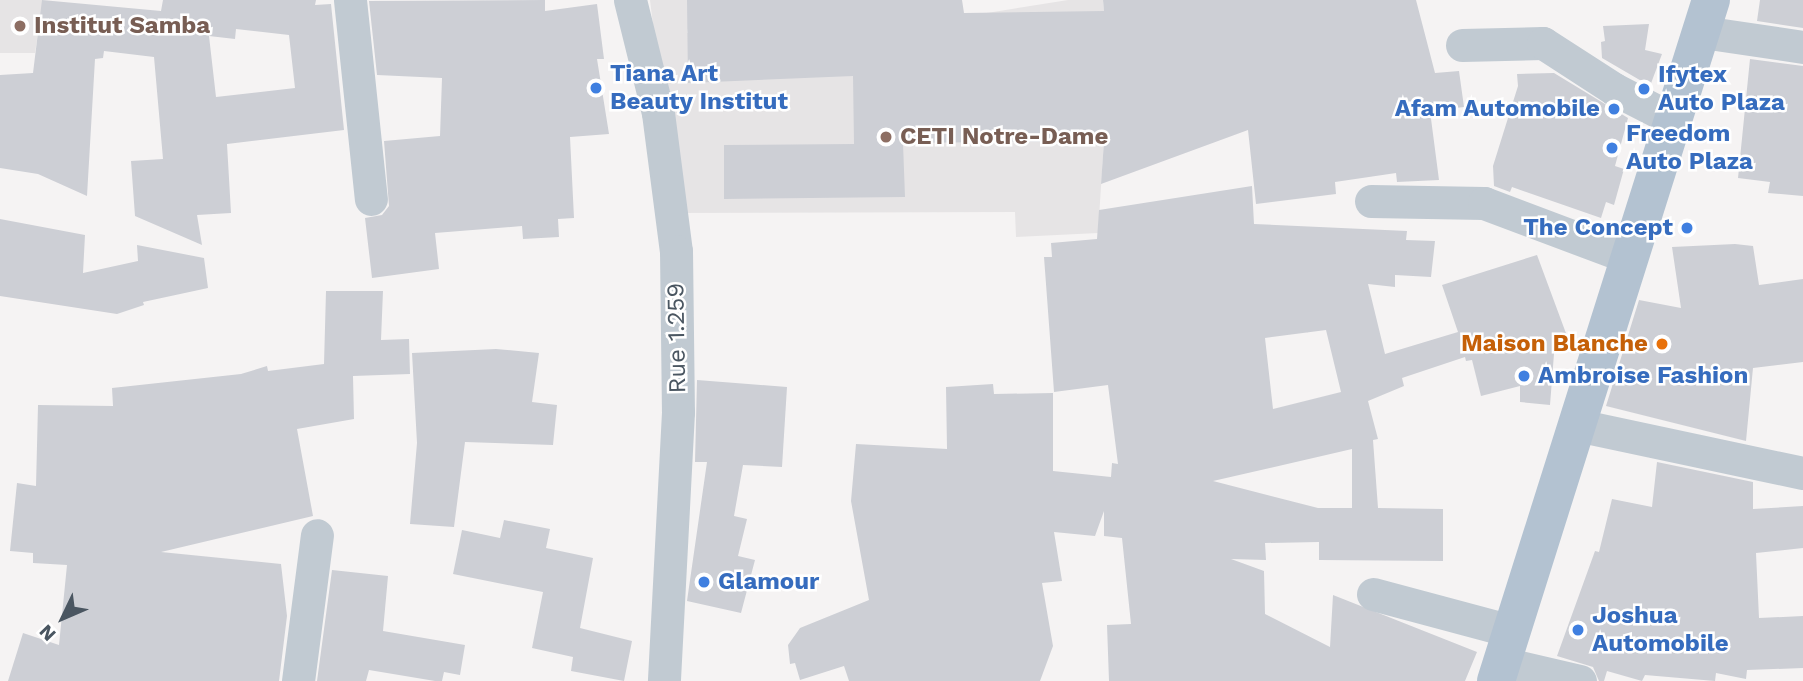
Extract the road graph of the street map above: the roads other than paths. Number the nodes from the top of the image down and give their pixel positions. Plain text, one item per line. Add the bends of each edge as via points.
1 (350, 0) edge
2 (629, 0) edge
3 (1707, 16) edge
4 (1462, 45) dead end
5 (1803, 47) edge
6 (1674, 120) junction
7 (371, 199) dead end
8 (1371, 201) dead end
9 (1630, 258) junction
10 (1577, 425) junction
11 (1803, 473) edge
12 (317, 535) dead end
13 (1373, 594) dead end
14 (1503, 658) edge
15 (298, 681) edge
16 (664, 681) edge
17 (1580, 681) edge

1 - 7 street
2 - 16 street, Rue 1.259 via 658,113 676,251 678,412
3 - 5 street
3 - 6 main road
4 - 6 street via 1543,43 1614,89
6 - 9 main road
8 - 9 street via 1484,203
9 - 10 main road
10 - 11 street
10 - 14 main road
12 - 15 street
13 - 14 street
14 - 17 street

